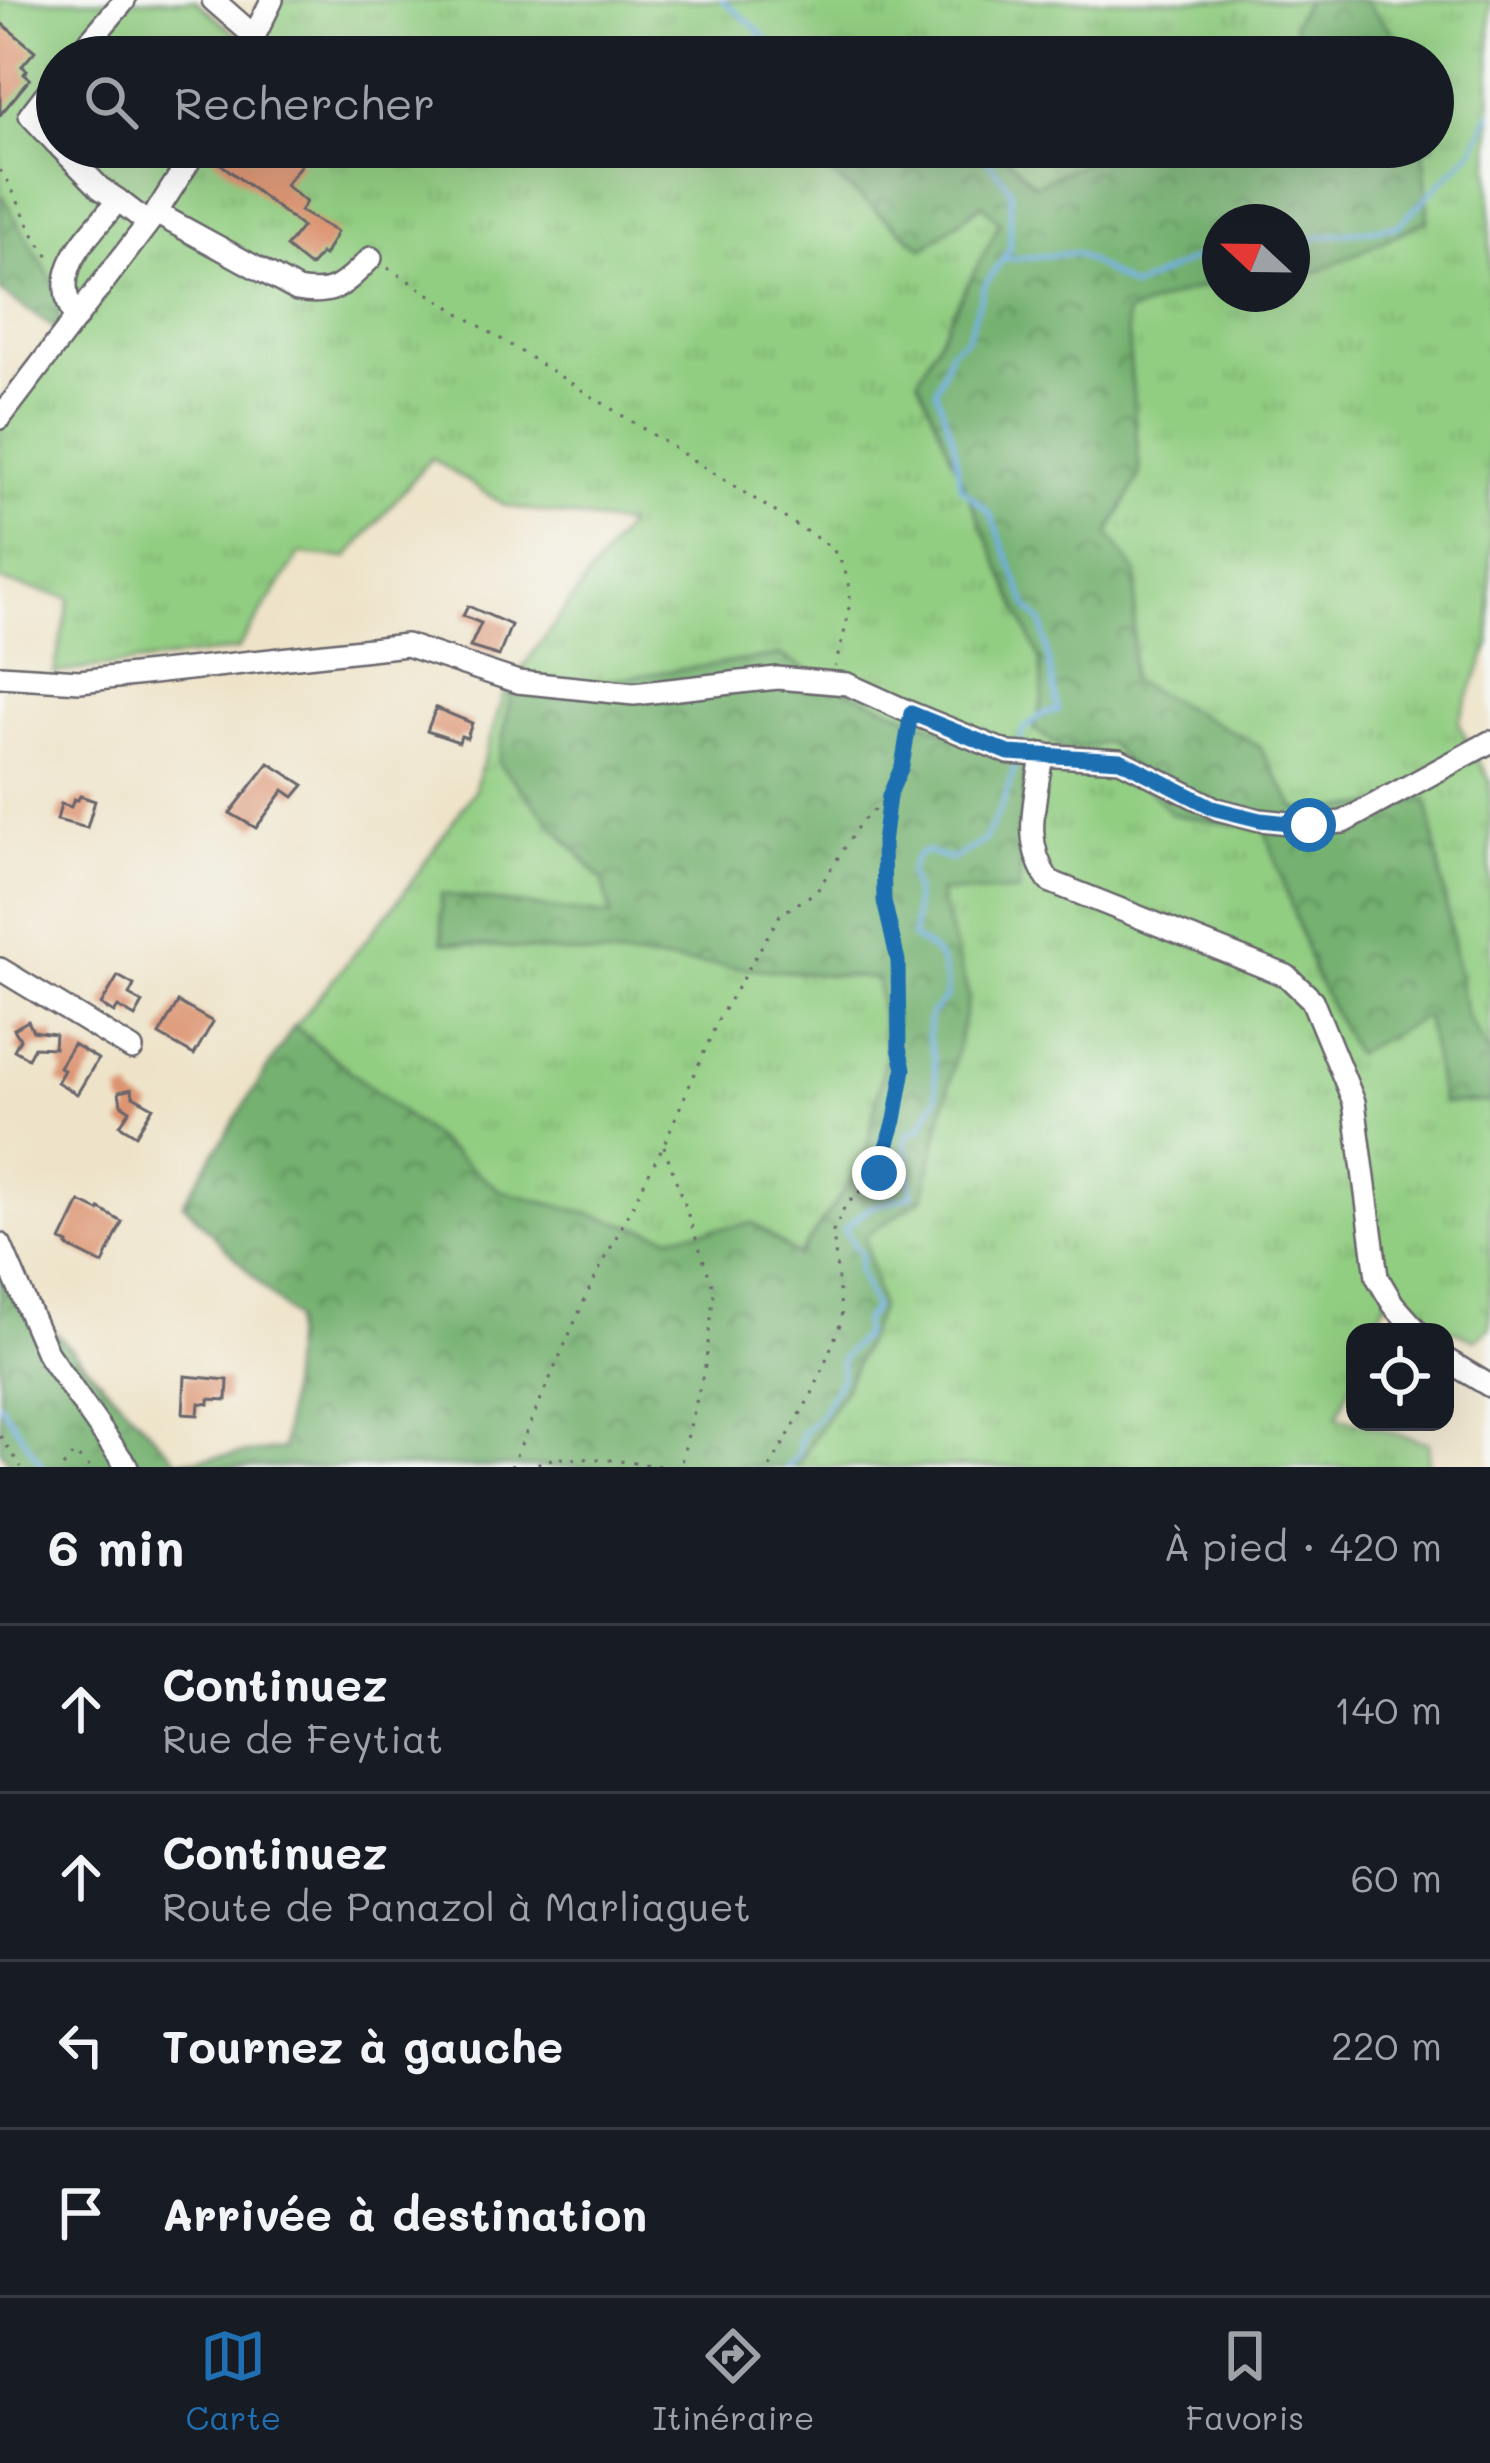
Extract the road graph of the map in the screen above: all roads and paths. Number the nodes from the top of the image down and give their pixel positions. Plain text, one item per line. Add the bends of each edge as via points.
1 (212, 0) edge
2 (272, 0) edge
3 (124, 1) edge
4 (94, 36) edge
5 (254, 36) joint
6 (80, 168) edge
7 (184, 168) edge
8 (0, 170) edge
9 (118, 200) junction
10 (152, 218) junction
11 (371, 258) joint
12 (66, 271) junction
13 (76, 319) junction
14 (0, 418) edge
15 (0, 676) edge
16 (831, 682) junction
17 (911, 713) junction
18 (1490, 742) edge
19 (1027, 754) junction
20 (889, 796) junction
21 (0, 969) edge
22 (132, 1049) dead end
23 (664, 1144) junction
24 (0, 1244) edge
25 (1410, 1323) edge
26 (1454, 1364) edge
27 (1490, 1386) edge
28 (0, 1436) edge
29 (21, 1467) edge
30 (63, 1467) edge
31 (89, 1467) edge
32 (127, 1467) edge
33 (512, 1467) edge
34 (526, 1467) edge
35 (668, 1467) edge
36 (680, 1467) edge
37 (770, 1467) edge

1 - 5 street
2 - 5 street
3 - 4 street
6 - 9 street
7 - 10 street
8 - 12 path via 37,243
9 - 10 street
9 - 12 street
10 - 11 street via 297,290 322,294
10 - 13 street
11 - 16 path via 831,547 850,590
12 - 13 street
13 - 14 street
15 - 16 street via 80,681 406,645 518,682 634,694 777,678
16 - 17 street
17 - 19 street
17 - 20 path
18 - 19 street via 1343,821 1309,825 1216,809 1120,760
19 - 25 street via 1031,837 1049,881 1287,976 1312,1000 1354,1102 1377,1277
20 - 23 path via 860,824 818,891 780,915 718,1020
20 - 37 path via 884,901 898,961 898,1103 879,1173 845,1206 833,1232 842,1320
21 - 22 street
23 - 33 path
23 - 36 path via 714,1290
24 - 32 street via 47,1353
26 - 27 street
28 - 29 path
30 - 31 path via 74,1453
34 - 35 path via 555,1458

